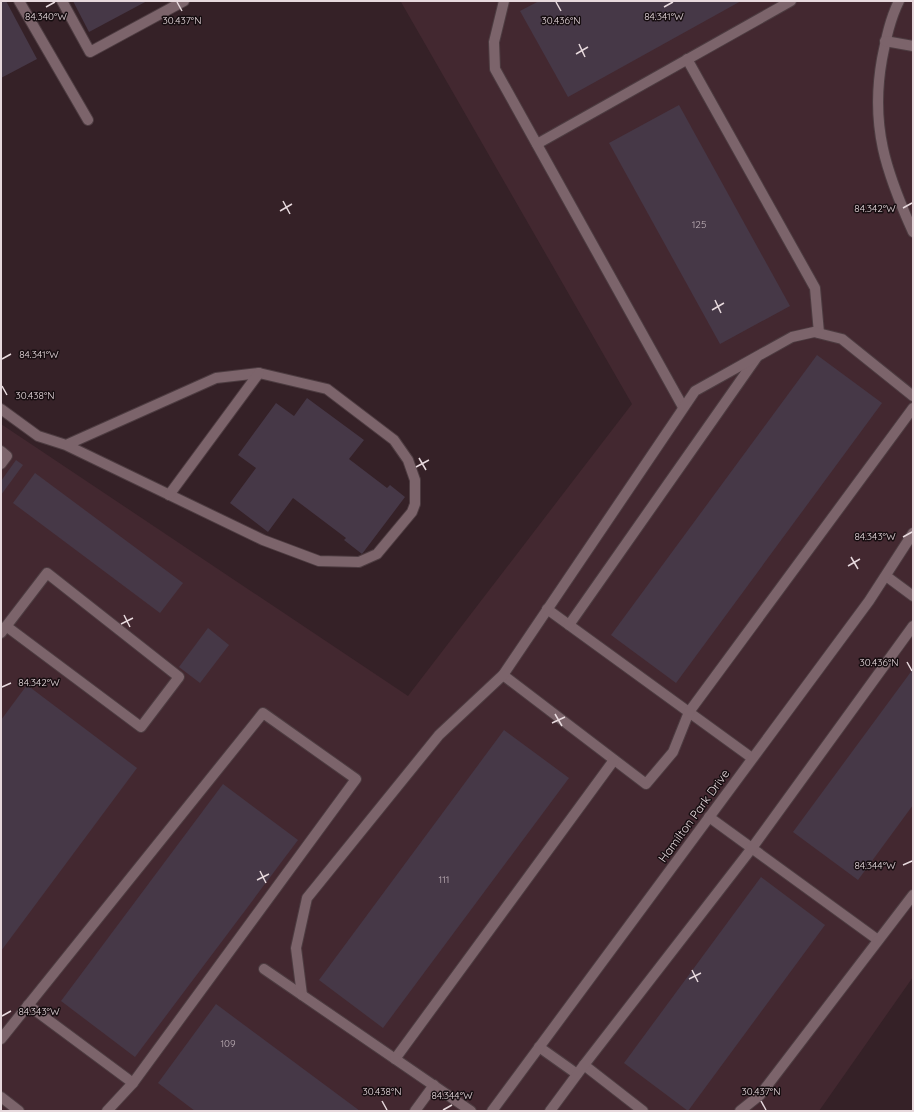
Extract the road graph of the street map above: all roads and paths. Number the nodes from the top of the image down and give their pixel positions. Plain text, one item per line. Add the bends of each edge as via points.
1 (19, 1) edge
2 (62, 1) edge
3 (184, 1) edge
4 (504, 1) edge
5 (791, 1) edge
6 (899, 1) edge
7 (885, 41) junction
8 (913, 46) edge
9 (687, 59) junction
10 (88, 120) dead end
11 (536, 144) junction
12 (913, 232) edge
13 (819, 333) junction
14 (758, 356) junction
15 (259, 373) junction
16 (913, 396) edge
17 (683, 408) junction
18 (913, 408) edge
19 (1, 409) edge
20 (66, 445) junction
21 (1, 451) edge
22 (1, 464) edge
23 (169, 495) junction
24 (913, 533) edge
25 (886, 576) junction
26 (913, 596) edge
27 (547, 609) junction
28 (569, 625) junction
29 (913, 626) edge
30 (4, 629) edge
31 (503, 675) junction
32 (689, 712) junction
33 (752, 758) junction
34 (614, 760) junction
35 (709, 817) junction
36 (752, 848) junction
37 (913, 895) edge
38 (878, 940) junction
39 (264, 969) dead end
40 (302, 995) junction
41 (28, 1005) junction
42 (1, 1039) edge
43 (539, 1047) junction
44 (395, 1059) junction
45 (584, 1065) junction
46 (576, 1074) junction
47 (133, 1083) junction
48 (434, 1086) junction
49 (1, 1097) edge
50 (19, 1111) edge
51 (107, 1111) edge
52 (415, 1111) edge
53 (471, 1111) edge
54 (492, 1111) edge
55 (550, 1111) edge
56 (643, 1111) edge
57 (740, 1111) edge

1 - 10 street
2 - 3 street via 90,52
4 - 11 street via 494,42 495,69
5 - 9 street
6 - 7 street
7 - 8 street
7 - 12 street via 879,79 880,139 902,208
9 - 11 street
9 - 13 street via 815,288
11 - 17 street
13 - 14 street via 792,337
13 - 16 street via 842,339
14 - 17 street via 695,391
14 - 28 street
15 - 20 street via 216,378
15 - 23 street
15 - 23 street via 327,388 394,440 408,460 415,480 415,504 412,512 377,554 359,562 319,561 263,540
17 - 27 street
18 - 32 street
19 - 20 street via 38,436
20 - 23 street
21 - 22 street via 7,456
24 - 25 street, Hamilton Park Drive
25 - 26 street
25 - 33 street, Hamilton Park Drive
27 - 28 street
27 - 31 street
28 - 32 street
29 - 36 street
30 - 30 street via 141,727 179,677 46,573
31 - 34 street
31 - 40 street via 439,735 307,898 296,948
32 - 33 street
32 - 34 street via 673,752 646,784
33 - 35 street, Hamilton Park Drive
34 - 44 street
35 - 36 street
35 - 43 street, Hamilton Park Drive
36 - 38 street
36 - 45 street
37 - 38 street
38 - 57 street via 760,1095
39 - 40 street
40 - 44 street
41 - 42 street
41 - 47 street
41 - 47 street via 263,713 356,779
43 - 46 street
43 - 54 street, Hamilton Park Drive
44 - 48 street
45 - 46 street
45 - 56 street
46 - 55 street
47 - 51 street
48 - 52 street
48 - 53 street
49 - 50 street

